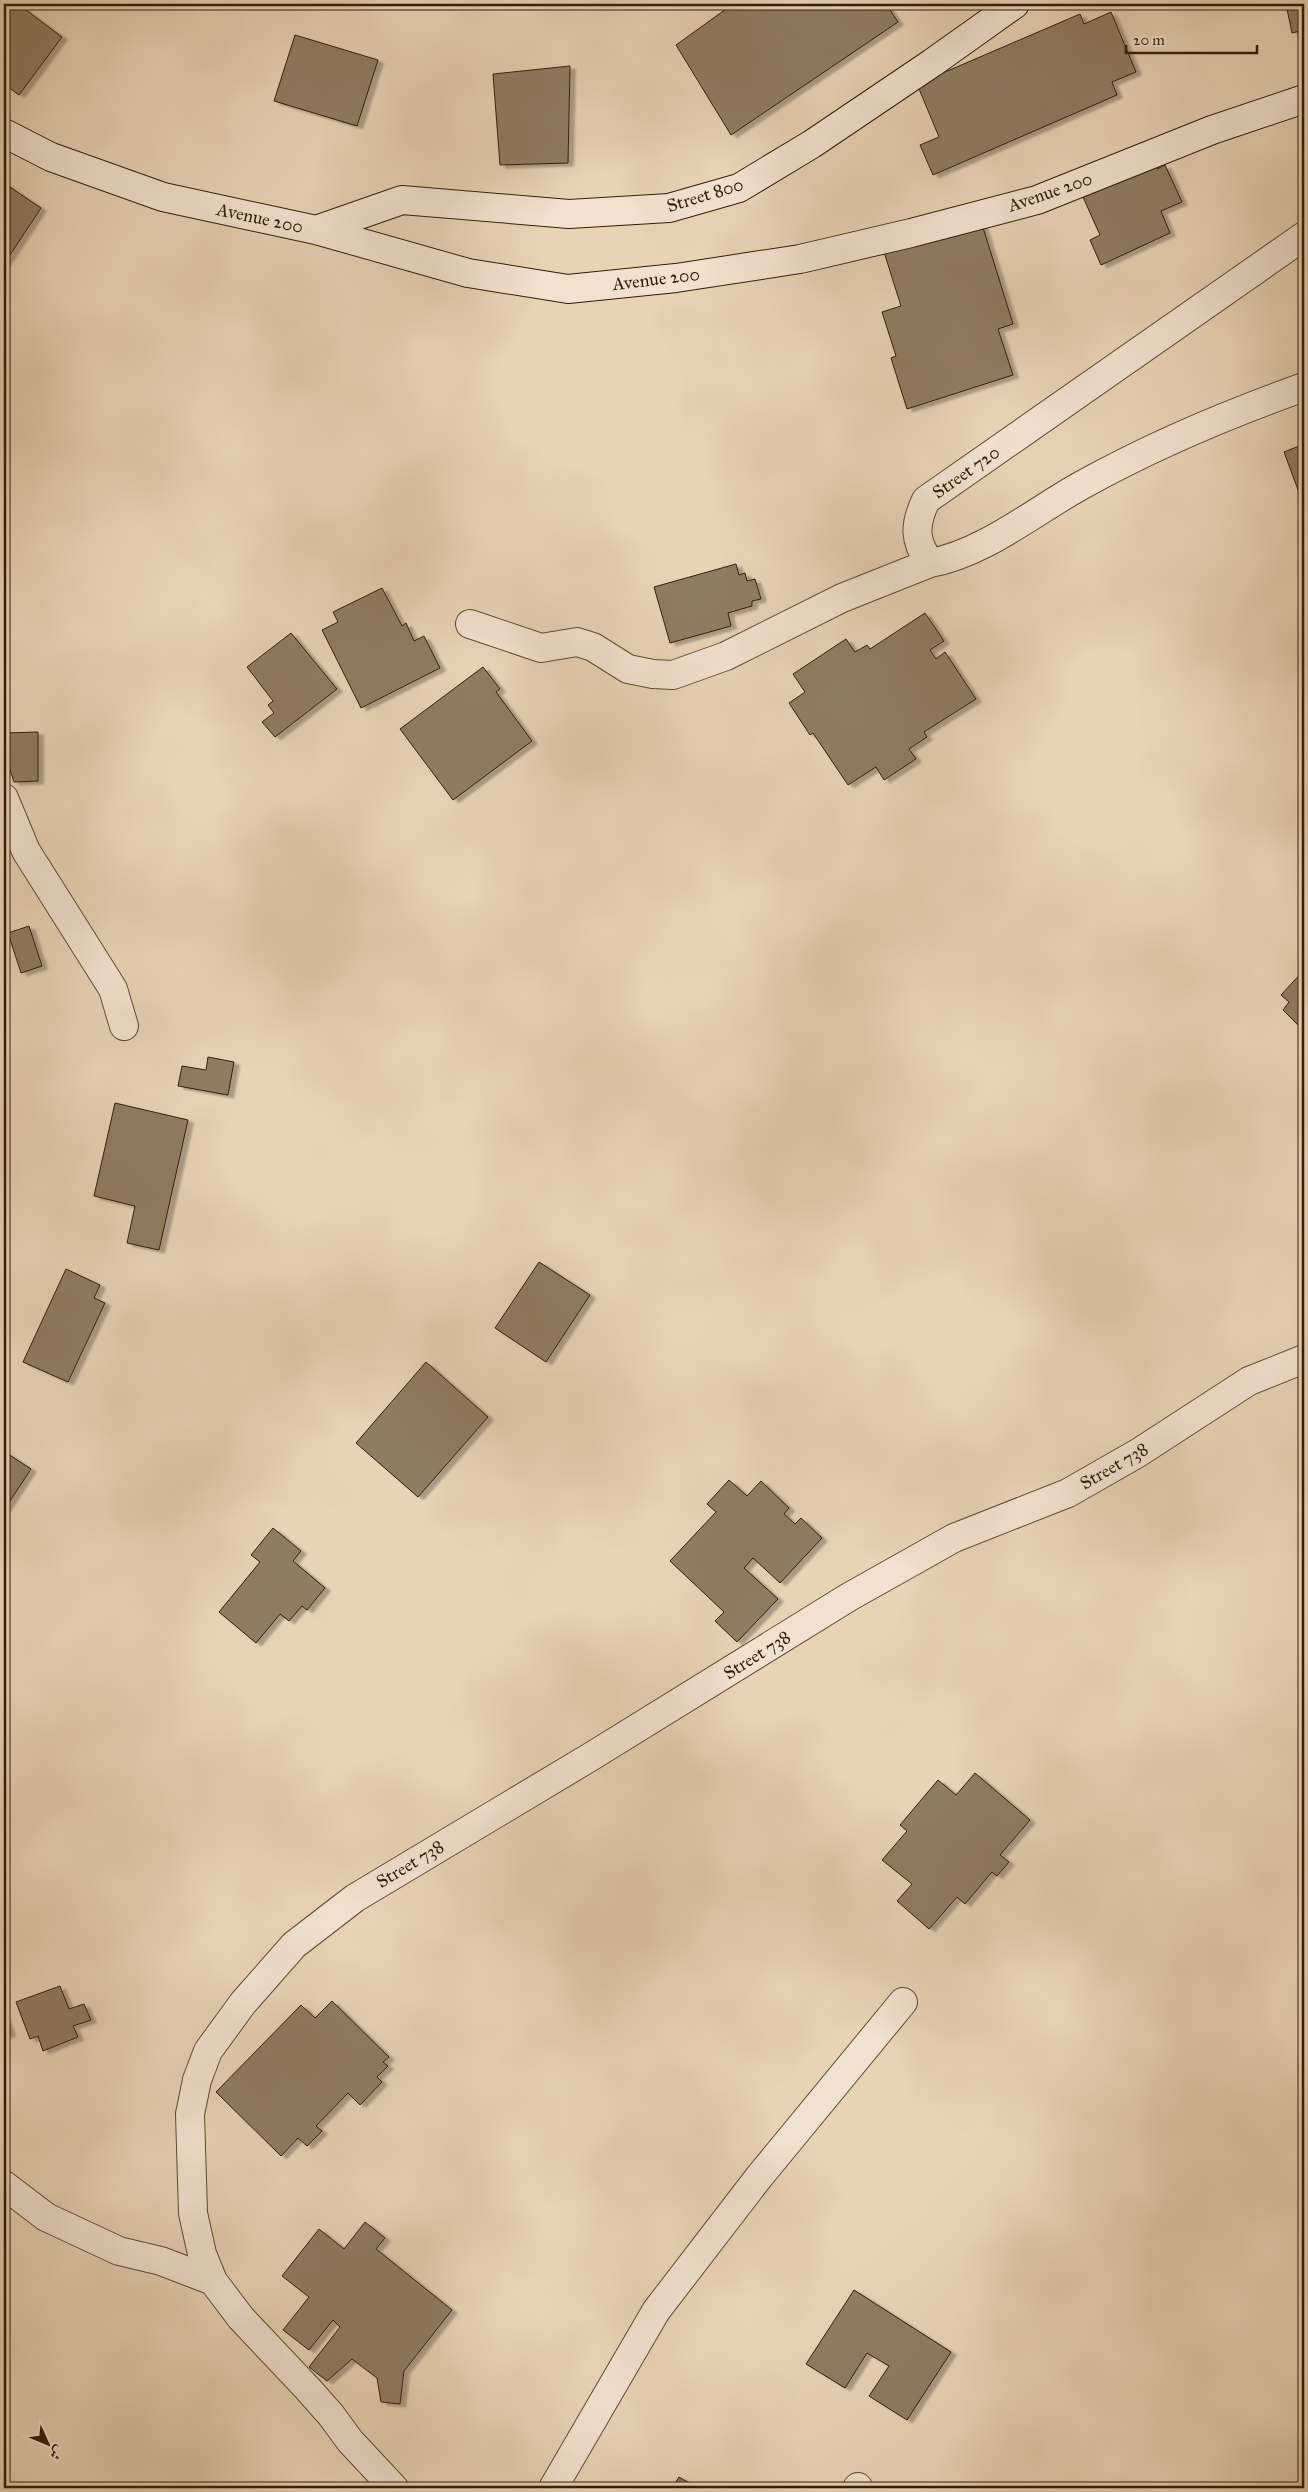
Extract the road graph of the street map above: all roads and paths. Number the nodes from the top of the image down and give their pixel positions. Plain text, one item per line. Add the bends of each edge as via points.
1 (1015, 4) edge
2 (1304, 99) edge
3 (4, 133) edge
4 (316, 230) junction
5 (1304, 236) edge
6 (1304, 387) edge
7 (930, 563) junction
8 (470, 624) dead end
9 (4, 798) edge
10 (124, 1026) dead end
11 (1304, 1359) edge
12 (902, 2002) dead end
13 (4, 2184) edge
14 (213, 2281) junction
15 (394, 2488) edge
16 (553, 2488) edge

1 - 4 street, Street 800 via 932,64 739,188 669,208 568,214 402,200
2 - 4 street, Avenue 200 via 1212,130 1037,200 911,234 800,259 676,278 568,289 468,273
3 - 4 street, Avenue 200 via 51,157 163,197
5 - 7 street, Street 720 via 926,500 917,531 920,550
6 - 7 street via 1185,435 1083,485 966,552 949,560
7 - 8 street via 842,598 726,656 673,675 628,668 593,647 577,642 540,648
9 - 10 street via 26,851 113,988
11 - 14 street, Street 738 via 1249,1381 1138,1453 1068,1493 954,1538 848,1597 355,1898 294,1945 243,2003 208,2051 197,2080 190,2114 192,2213 202,2254
12 - 16 street via 759,2177 656,2311
13 - 14 street via 46,2217 120,2251 161,2261
14 - 15 street, Street 738 via 241,2318

